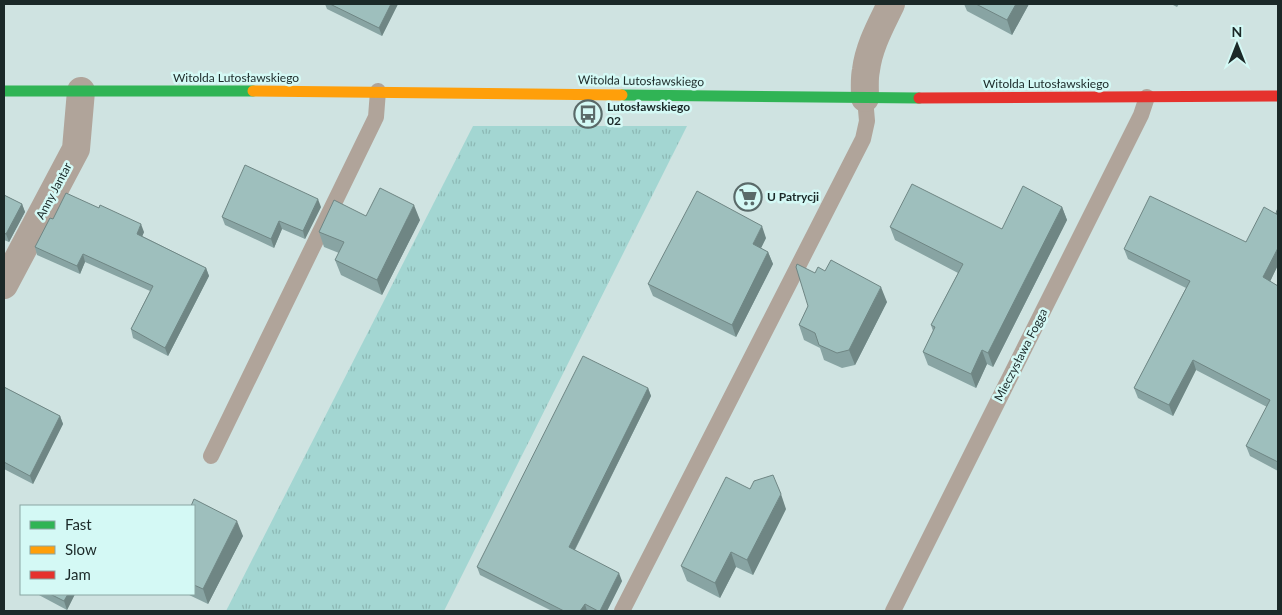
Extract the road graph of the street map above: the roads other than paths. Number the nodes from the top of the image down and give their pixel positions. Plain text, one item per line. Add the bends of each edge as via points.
1 (892, 4) edge
2 (4, 91) edge
3 (82, 91) junction
4 (378, 91) junction
5 (1278, 96) edge
6 (1147, 97) junction
7 (865, 98) junction
8 (4, 285) edge
9 (212, 456) dead end
10 (622, 611) edge
11 (893, 611) edge

1 - 7 street via 870,53
2 - 3 street, Witolda Lutosławskiego
3 - 4 street, Witolda Lutosławskiego
3 - 8 street, Anny Jantar via 76,149
4 - 7 street, Witolda Lutosławskiego
4 - 9 lane via 376,117
5 - 6 street, Witolda Lutosławskiego
6 - 7 street, Witolda Lutosławskiego
6 - 11 lane, Mieczysława Fogga via 1141,115
7 - 10 lane via 867,121 863,139

